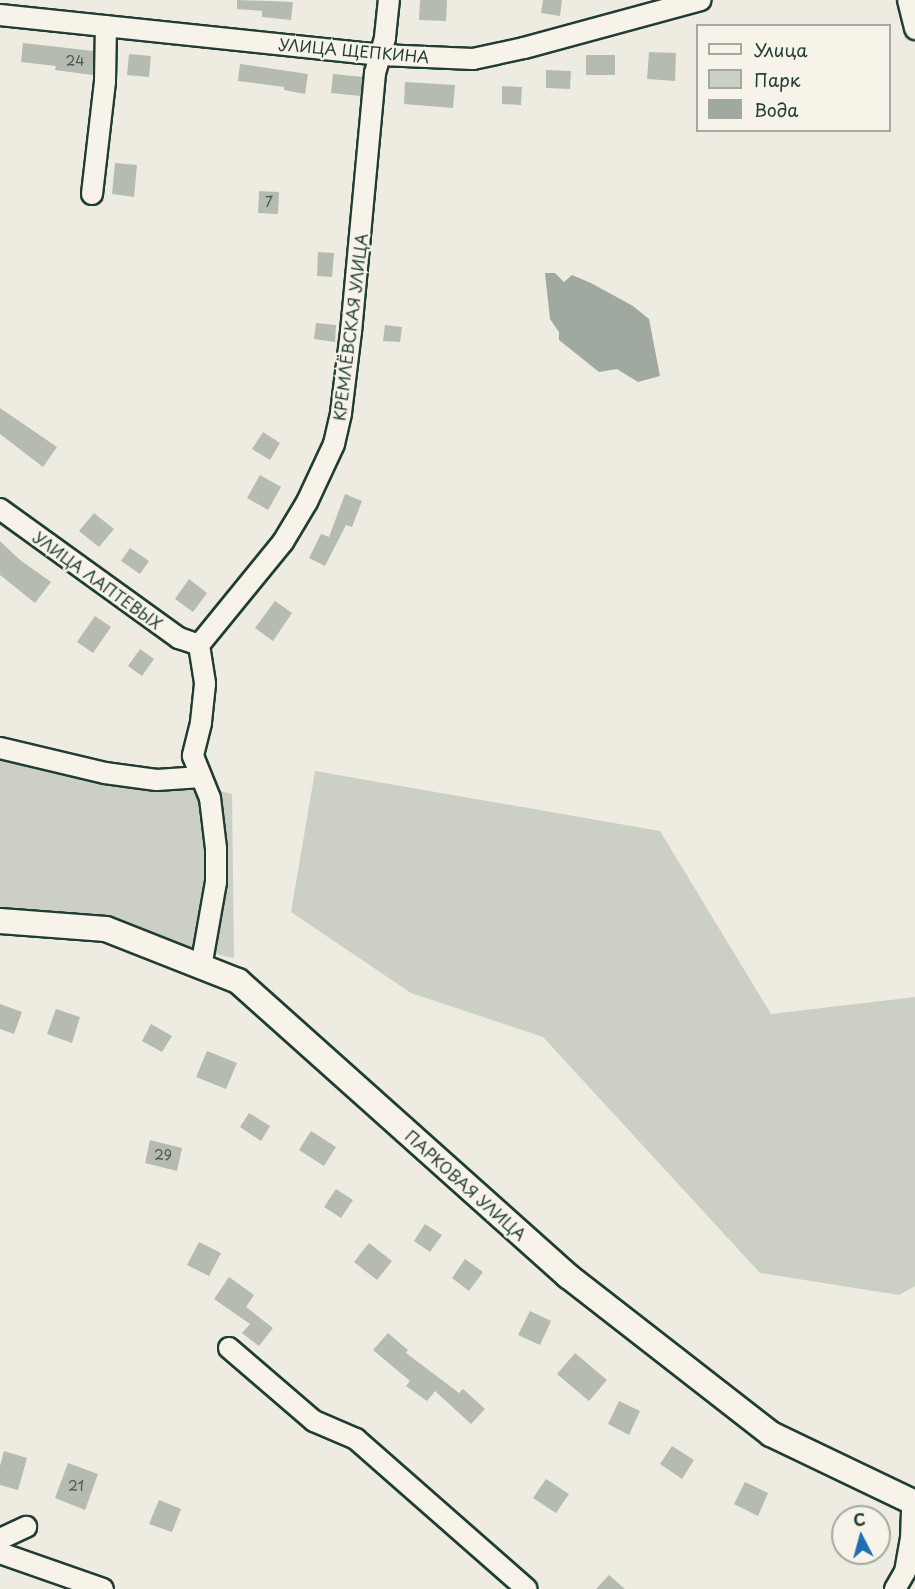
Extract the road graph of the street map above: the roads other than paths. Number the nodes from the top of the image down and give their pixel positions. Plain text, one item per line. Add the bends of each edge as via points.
1 (389, 0) edge
2 (701, 0) edge
3 (908, 0) edge
4 (0, 15) edge
5 (106, 26) junction
6 (915, 29) edge
7 (381, 55) junction
8 (92, 194) dead end
9 (0, 509) edge
10 (199, 645) junction
11 (0, 748) edge
12 (201, 777) junction
13 (0, 921) edge
14 (201, 967) junction
15 (229, 1348) dead end
16 (914, 1502) edge
17 (26, 1527) dead end
18 (0, 1539) edge
19 (0, 1553) edge
20 (103, 1589) edge
21 (527, 1589) edge
22 (896, 1589) edge

1 - 7 street, КРЕМЛЁВСКАЯ УЛИЦА
2 - 7 street, УЛИЦА ЩЕПКИНА via 473,59
3 - 6 street
4 - 5 street, УЛИЦА ЩЕПКИНА
5 - 7 street, УЛИЦА ЩЕПКИНА
5 - 8 street via 105,81
7 - 10 street, КРЕМЛЁВСКАЯ УЛИЦА via 375,73 344,390 334,444 308,502 283,542
9 - 10 street, УЛИЦА ЛАПТЕВЫХ via 179,638
10 - 12 street via 205,684 193,756
11 - 12 street via 157,780
12 - 14 street via 210,798 216,860 210,929
13 - 14 main road, ПАРКОВАЯ УЛИЦА via 106,929
14 - 16 main road, ПАРКОВАЯ УЛИЦА via 238,981 568,1276 771,1434
15 - 21 street via 314,1421 356,1439
16 - 22 street via 905,1572
17 - 18 street
19 - 20 street

